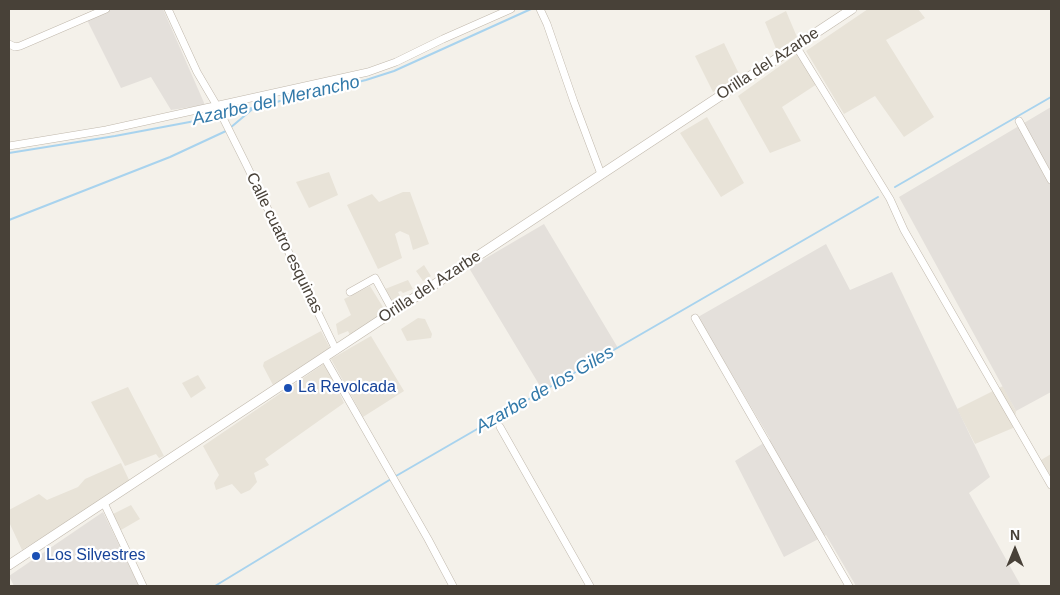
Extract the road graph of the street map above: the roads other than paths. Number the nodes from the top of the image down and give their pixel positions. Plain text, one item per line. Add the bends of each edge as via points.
1 (106, 9) edge
2 (168, 9) edge
3 (511, 9) edge
4 (540, 9) edge
5 (852, 9) edge
6 (9, 44) edge
7 (796, 46) junction
8 (219, 111) junction
9 (1019, 122) dead end
10 (9, 146) edge
11 (601, 174) junction
12 (1051, 180) edge
13 (350, 292) dead end
14 (393, 311) junction
15 (695, 318) dead end
16 (336, 350) junction
17 (324, 357) junction
18 (500, 427) dead end
19 (1051, 485) edge
20 (104, 503) junction
21 (9, 565) edge
22 (143, 586) edge
23 (454, 586) edge
24 (590, 586) edge
25 (849, 586) edge

1 - 6 street via 20,46
2 - 8 street
3 - 8 street via 368,72 292,88
4 - 11 street
5 - 7 street, Orilla del Azarbe
7 - 11 street, Orilla del Azarbe
7 - 19 street via 890,199 904,230
8 - 10 street
8 - 16 street, Calle cuatro esquinas
9 - 12 street
11 - 14 street, Orilla del Azarbe
13 - 14 street via 376,278
14 - 16 street, Orilla del Azarbe
15 - 25 street
16 - 17 street, Orilla del Azarbe
17 - 20 street, Orilla del Azarbe
17 - 23 street
18 - 24 street
20 - 21 street, Orilla del Azarbe
20 - 22 street

